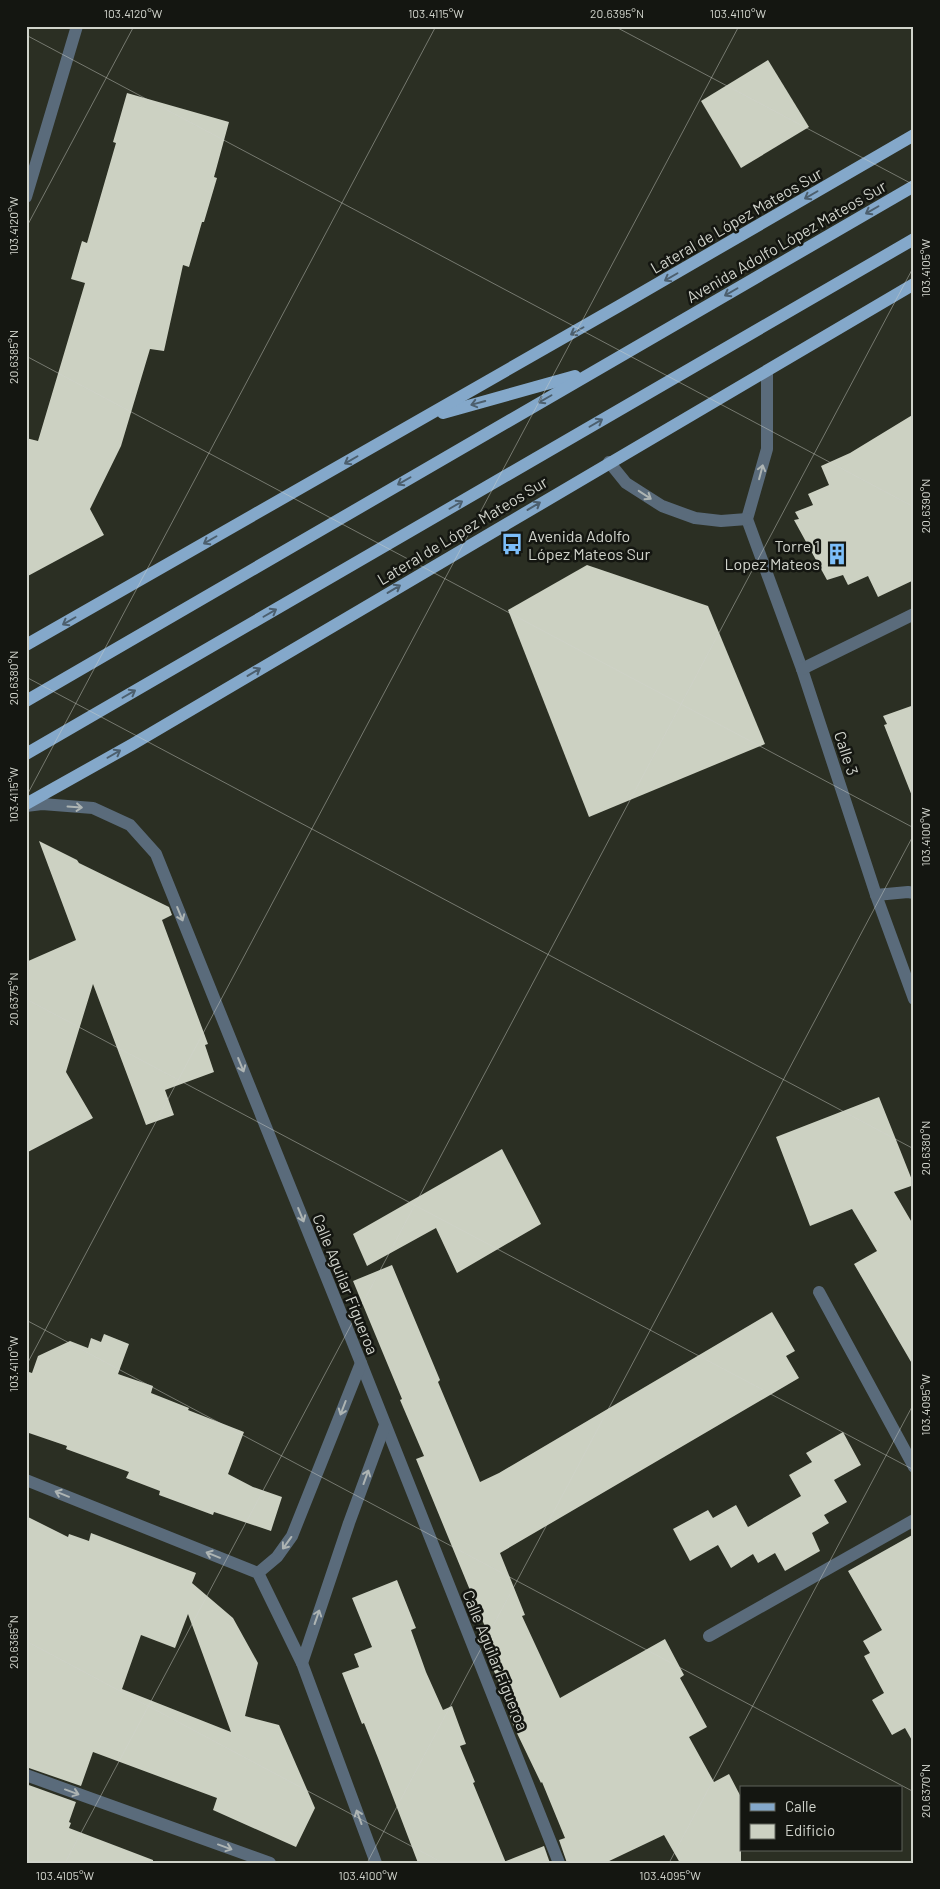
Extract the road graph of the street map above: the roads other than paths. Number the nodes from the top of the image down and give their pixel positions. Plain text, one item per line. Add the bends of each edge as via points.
1 (77, 26) edge
2 (914, 136) edge
3 (914, 186) edge
4 (26, 197) edge
5 (914, 239) edge
6 (913, 284) edge
7 (592, 372) junction
8 (766, 372) junction
9 (424, 418) junction
10 (609, 462) junction
11 (746, 519) junction
12 (914, 614) edge
13 (26, 645) edge
14 (802, 669) junction
15 (26, 701) edge
16 (26, 754) edge
17 (26, 805) edge
18 (914, 893) edge
19 (876, 895) junction
20 (914, 999) edge
21 (819, 1292) dead end
22 (361, 1363) junction
23 (385, 1425) junction
24 (914, 1467) edge
25 (26, 1480) edge
26 (914, 1520) edge
27 (258, 1573) junction
28 (709, 1636) dead end
29 (302, 1664) junction
30 (26, 1775) edge
31 (270, 1863) edge
32 (376, 1863) edge
33 (559, 1863) edge

1 - 4 street
2 -> 9 main road, Lateral de López Mateos Sur
3 -> 7 main road, Avenida Adolfo López Mateos Sur
16 -> 5 main road
6 - 8 main road, Lateral de López Mateos Sur
7 -> 9 main road
7 -> 15 main road, Avenida Adolfo López Mateos Sur
8 - 10 main road, Lateral de López Mateos Sur
11 -> 8 street via 767,449
9 -> 13 main road, Lateral de López Mateos Sur
10 -> 11 street via 626,483 662,506 695,518
17 -> 10 main road, Lateral de López Mateos Sur
11 - 14 street, Calle 3
12 - 14 street
14 - 19 street, Calle 3
17 -> 22 street, Calle Aguilar Figueroa via 93,808 130,825 156,854
18 - 19 street
19 - 20 street, Calle 3
21 - 24 street
22 - 23 street, Calle Aguilar Figueroa
22 -> 27 street via 292,1536 277,1557
29 -> 23 street
23 - 33 street, Calle Aguilar Figueroa
27 -> 25 street
26 - 28 street
27 - 29 street
32 -> 29 street
30 -> 31 street

